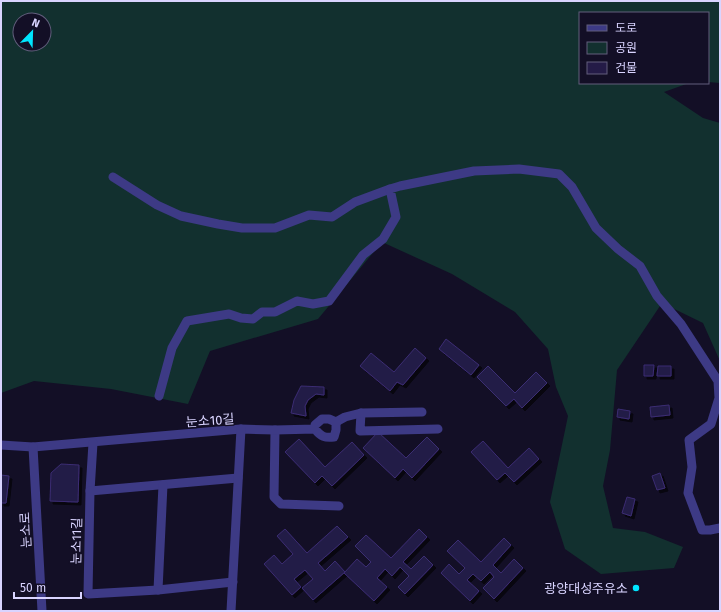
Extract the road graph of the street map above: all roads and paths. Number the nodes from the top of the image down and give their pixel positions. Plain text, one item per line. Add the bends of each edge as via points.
1 (113, 177) dead end
2 (390, 189) junction
3 (159, 396) dead end
4 (422, 412) dead end
5 (361, 413) junction
6 (336, 422) junction
7 (241, 429) junction
8 (438, 429) dead end
9 (275, 430) junction
10 (315, 430) junction
11 (93, 443) junction
12 (1, 445) edge
13 (33, 447) junction
14 (238, 478) junction
15 (163, 485) junction
16 (90, 491) junction
17 (339, 506) dead end
18 (720, 528) edge
19 (233, 582) junction
20 (158, 590) junction
21 (42, 611) edge
22 (231, 611) edge

1 - 2 street via 157,205 181,216 242,228 275,228 309,215 332,218 355,202
2 - 3 street via 396,218 383,239 363,255 329,301 313,304 297,301 275,312 262,312 254,319 229,314 187,322 172,348
2 - 18 street via 474,171 519,169 559,174 572,187 596,228 640,266 657,296 681,324 718,381 719,398 711,424 689,440 692,467 688,492 702,530
4 - 5 street
5 - 6 street
5 - 8 street via 360,431
6 - 10 street via 322,419 315,425
6 - 10 street via 334,437 326,438
7 - 9 street
7 - 11 street, 눈소10길
7 - 14 street, 눈소10길
9 - 10 street
9 - 17 street via 274,497 281,504
11 - 13 street, 눈소10길
11 - 16 street
12 - 13 street, 눈소10길
13 - 21 street, 눈소로
14 - 15 street
14 - 19 street, 눈소10길
15 - 16 street
15 - 20 street
16 - 20 street, 눈소11길 via 88,594
19 - 20 street, 눈소11길
19 - 22 street, 눈소10길

